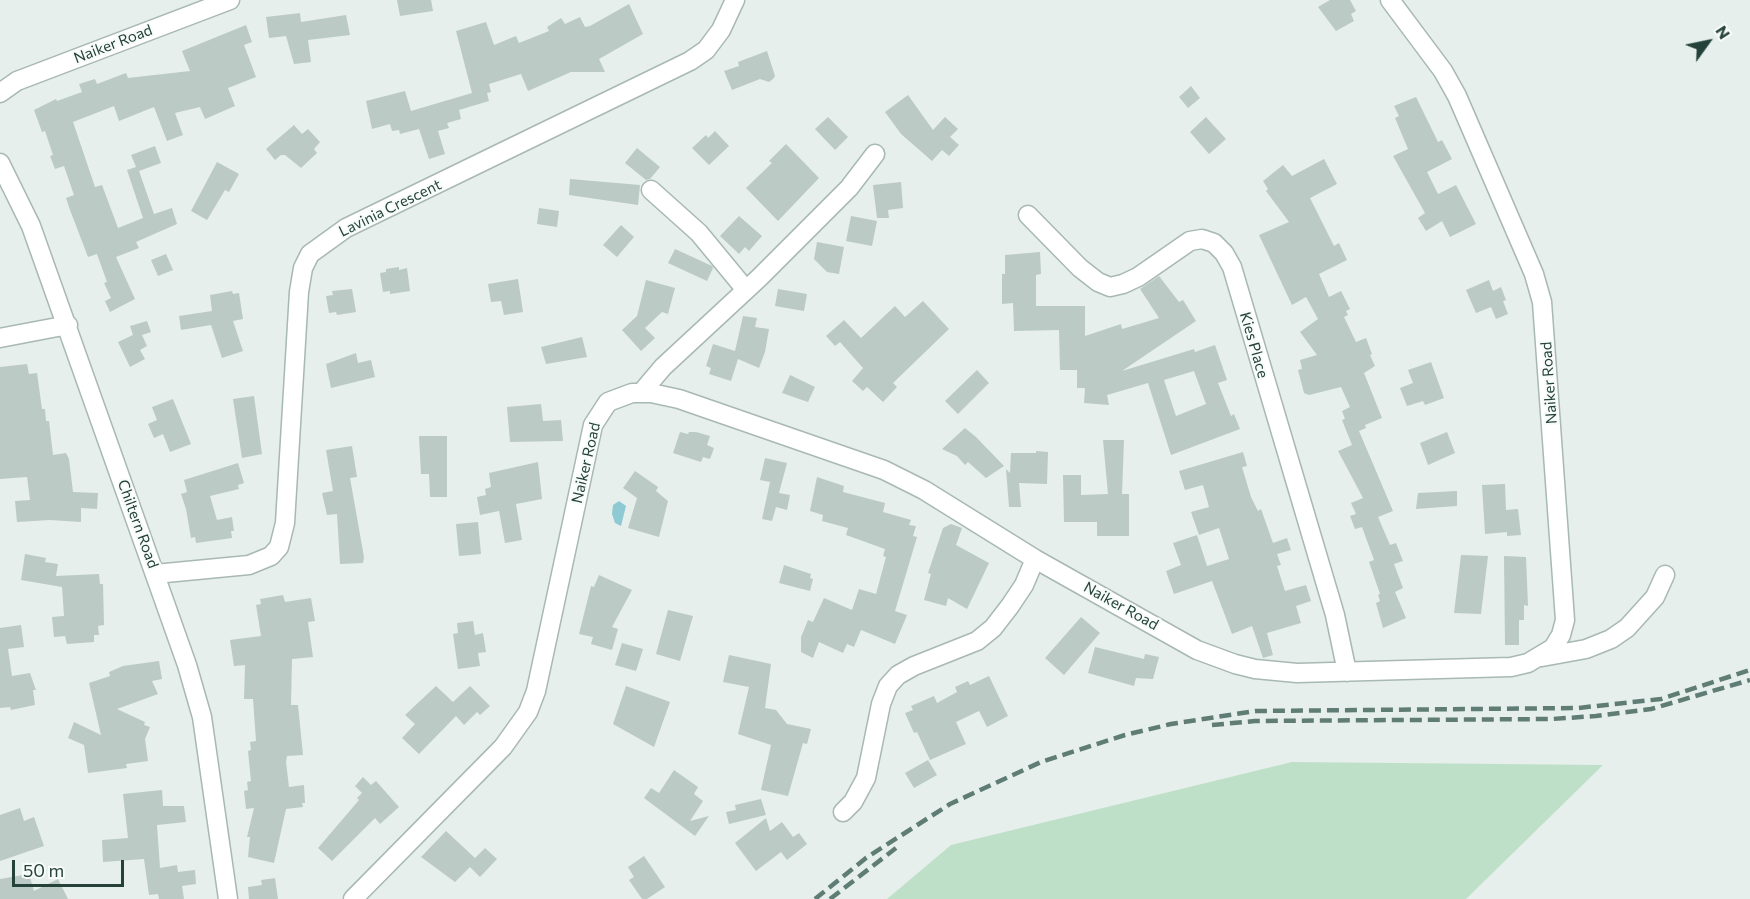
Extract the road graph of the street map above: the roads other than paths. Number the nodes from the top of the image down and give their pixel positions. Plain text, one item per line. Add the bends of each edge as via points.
1 (230, 0) edge
2 (735, 0) edge
3 (1390, 0) edge
4 (0, 93) edge
5 (875, 154) dead end
6 (0, 163) edge
7 (651, 190) dead end
8 (1028, 215) dead end
9 (746, 290) junction
10 (68, 326) junction
11 (0, 338) edge
12 (641, 393) junction
13 (1035, 559) junction
14 (155, 574) junction
15 (1665, 575) dead end
16 (1540, 658) junction
17 (1347, 672) junction
18 (843, 812) dead end
19 (228, 899) edge
20 (353, 899) edge

1 - 4 street, Naiker Road via 17,81
2 - 14 street, Lavinia Crescent via 721,30 706,50 690,61 346,228 309,254 299,292 285,523 279,547 272,556 249,565
3 - 16 street, Naiker Road via 1457,96 1534,274 1542,302 1565,620 1557,641
5 - 9 street via 849,188
6 - 10 street, Chiltern Road via 31,226
7 - 9 street via 699,233
8 - 17 street, Kies Place via 1080,268 1110,287 1138,277 1190,241 1208,241 1224,253 1232,267 1335,615
9 - 12 street via 663,367
10 - 11 street
10 - 14 street, Chiltern Road
12 - 13 street, Naiker Road via 679,399 884,470 924,490
12 - 20 street, Naiker Road via 608,402 593,425 536,691 528,712 503,747
13 - 17 street, Naiker Road via 1216,657 1255,669
13 - 18 street via 1024,585 985,635 961,650 914,666 888,686 867,778
14 - 19 street, Chiltern Road via 202,717
15 - 16 street via 1654,597 1627,628 1611,639 1586,649
16 - 17 street, Naiker Road via 1511,667

